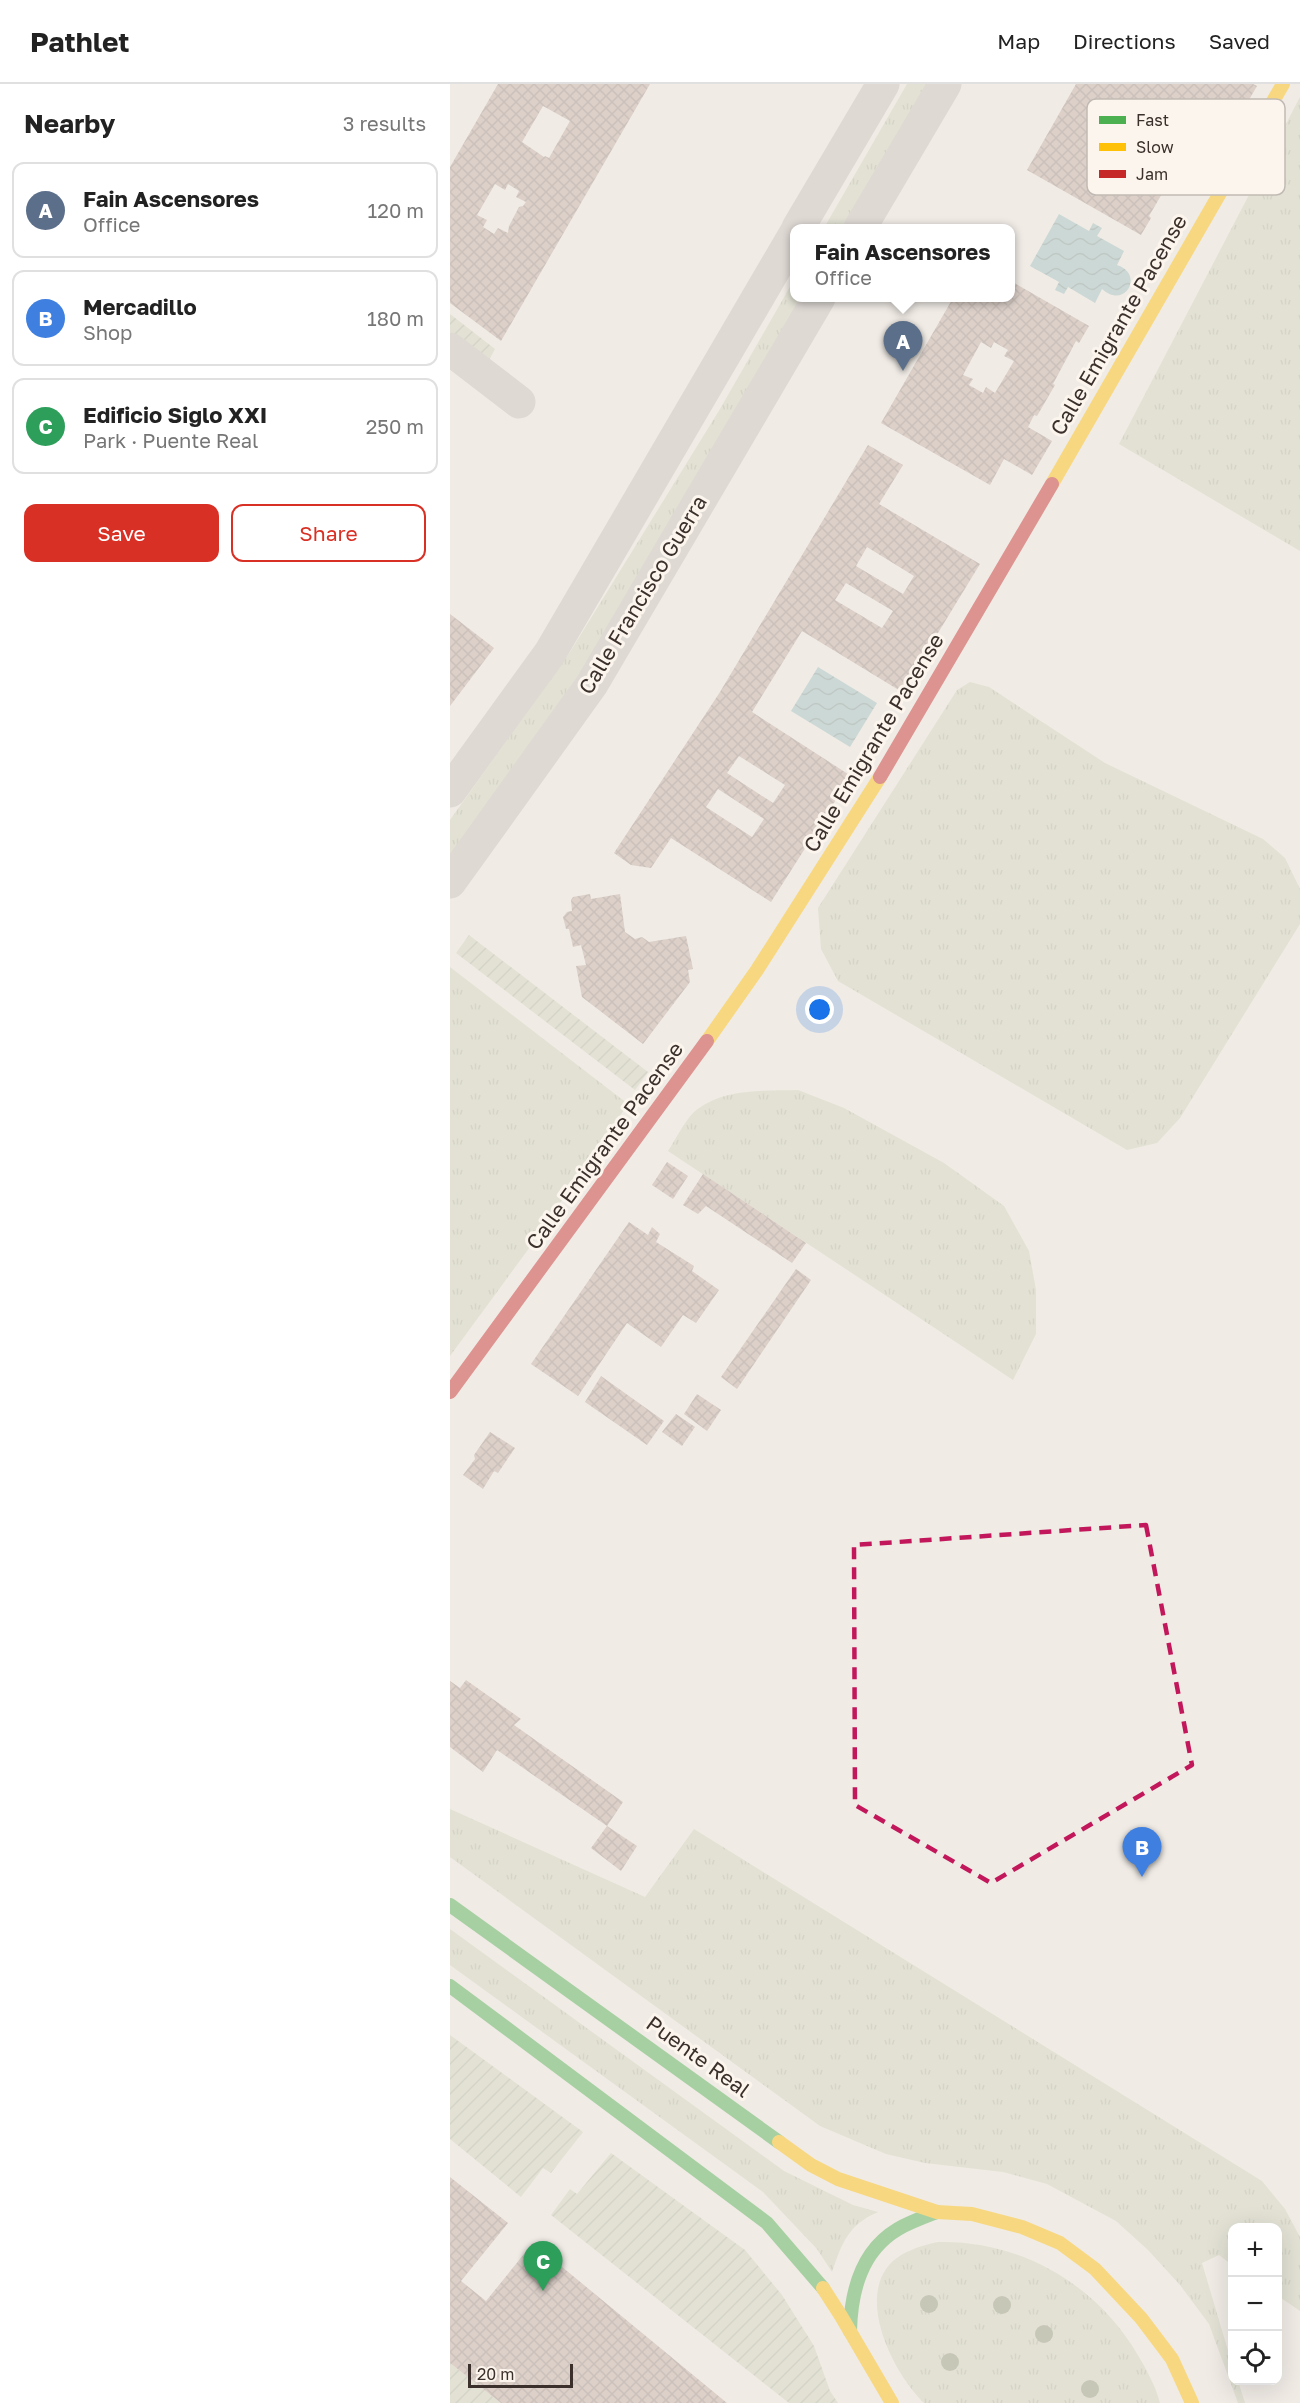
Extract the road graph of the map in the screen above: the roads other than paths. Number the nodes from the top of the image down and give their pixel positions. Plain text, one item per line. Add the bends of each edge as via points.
1 (883, 84) edge
2 (945, 84) edge
3 (1283, 84) edge
4 (1274, 99) edge
5 (1219, 195) edge
6 (800, 224) edge
7 (862, 224) edge
8 (790, 243) edge
9 (816, 302) edge
10 (450, 349) edge
11 (519, 402) dead end
12 (450, 791) edge
13 (450, 882) edge
14 (450, 1392) edge
15 (450, 1905) edge
16 (450, 1986) edge
17 (937, 2212) junction
18 (850, 2331) junction
19 (1191, 2402) edge
20 (892, 2403) edge

1 - 6 street
2 - 7 street
3 - 4 main road, Calle Emigrante Pacense
5 - 14 main road, Calle Emigrante Pacense via 856,817 757,970 663,1104
8 - 12 street via 550,653
9 - 13 street, Calle Francisco Guerra via 592,684
10 - 11 street
15 - 17 main road, Puente Real via 811,2165 838,2179
16 - 18 main road via 767,2223 818,2281
17 - 18 main road, Puente Real via 898,2229 877,2245 862,2265 850,2306
17 - 19 main road, Puente Real via 972,2214 1022,2227 1079,2256 1141,2318 1172,2359
18 - 20 main road

